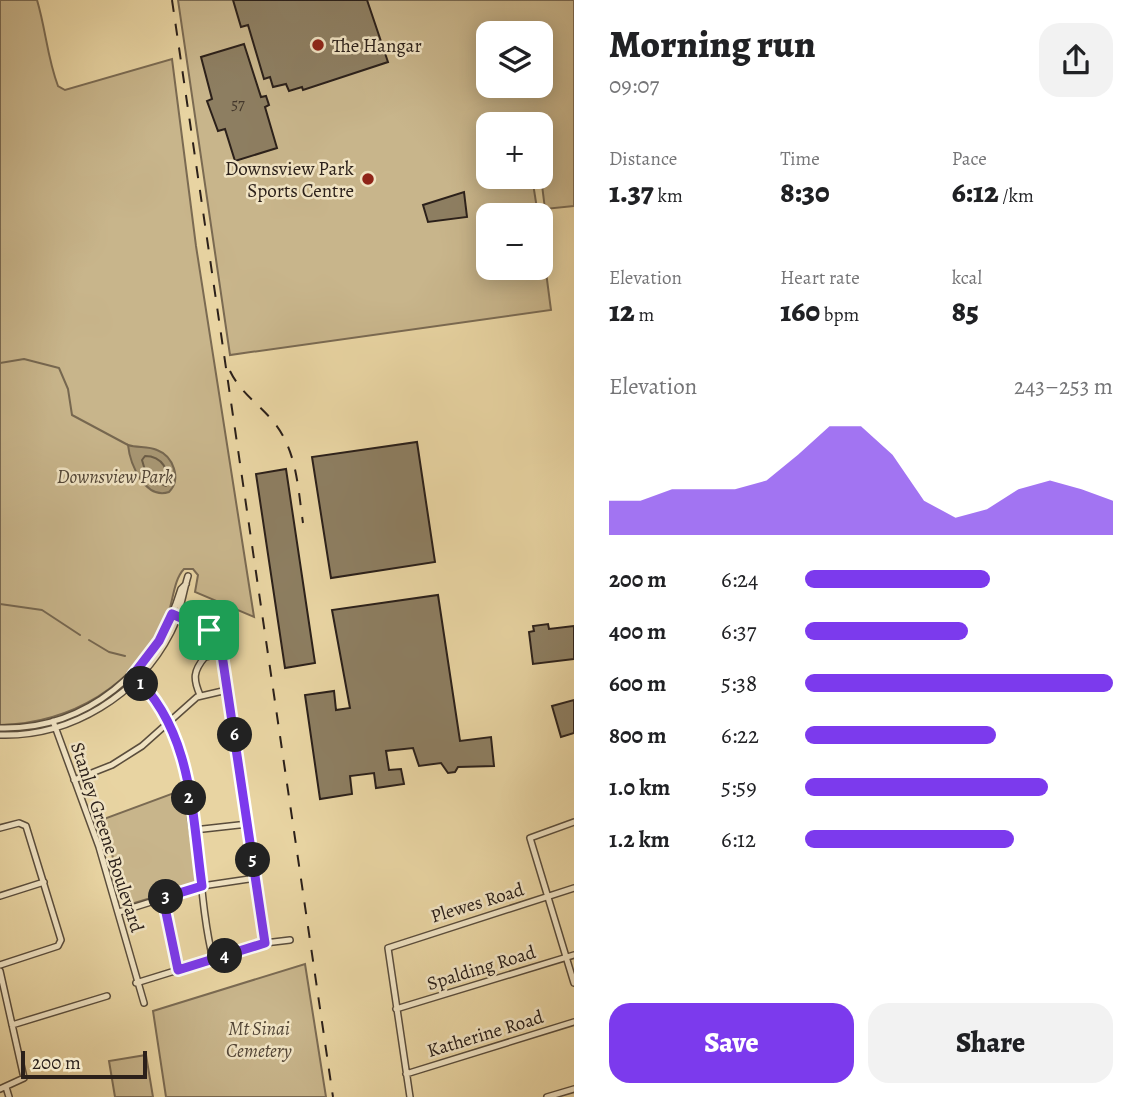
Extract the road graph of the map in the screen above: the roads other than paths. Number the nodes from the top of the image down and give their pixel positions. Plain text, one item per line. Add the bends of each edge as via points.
1 (188, 576) dead end
2 (175, 615) junction
3 (222, 653) junction
4 (135, 677) junction
5 (227, 690) junction
6 (200, 695) junction
7 (170, 724) junction
8 (54, 725) junction
9 (0, 728) edge
10 (0, 735) edge
11 (74, 780) junction
12 (574, 822) edge
13 (248, 824) junction
14 (0, 828) edge
15 (194, 830) junction
16 (256, 878) junction
17 (44, 882) junction
18 (202, 886) junction
19 (574, 888) edge
20 (0, 896) edge
21 (547, 897) junction
22 (163, 898) junction
23 (119, 912) junction
24 (290, 940) dead end
25 (265, 943) junction
26 (574, 955) edge
27 (566, 957) junction
28 (214, 959) junction
29 (0, 965) edge
30 (178, 970) junction
31 (0, 971) edge
32 (136, 983) junction
33 (574, 983) edge
34 (107, 996) dead end
35 (144, 1003) dead end
36 (396, 1009) junction
37 (574, 1022) edge
38 (12, 1025) junction
39 (406, 1074) junction
40 (3, 1088) edge
41 (574, 1089) edge
42 (9, 1097) edge
43 (410, 1097) edge
44 (547, 1097) edge

1 - 2 street
2 - 3 street via 214,634
2 - 4 street
3 - 5 street
3 - 6 street via 205,657 196,671
4 - 7 street
4 - 8 street via 91,714
5 - 6 street
5 - 13 street
6 - 7 street
7 - 11 street via 126,757
7 - 15 street via 183,760
8 - 9 street
8 - 10 street
8 - 11 street, Stanley Greene Boulevard
11 - 23 street, Stanley Greene Boulevard
12 - 21 street via 531,836
13 - 15 street
13 - 16 street
14 - 17 street via 19,823 26,826
15 - 18 street
16 - 18 street
16 - 25 street
17 - 20 street
17 - 29 street via 61,944
18 - 22 street
18 - 28 street
19 - 21 street, Plewes Road
21 - 27 street
21 - 36 street, Plewes Road via 390,946 387,952
22 - 23 street
22 - 30 street
23 - 32 street, Stanley Greene Boulevard
24 - 25 street
25 - 28 street
26 - 27 street, Spalding Road
27 - 33 street
27 - 36 street, Spalding Road
28 - 30 street
30 - 32 street
31 - 38 street
32 - 35 street, Stanley Greene Boulevard
34 - 38 street
36 - 39 street
37 - 39 street, Katherine Road
38 - 40 street via 24,1077
39 - 43 street
40 - 42 street
41 - 44 street

